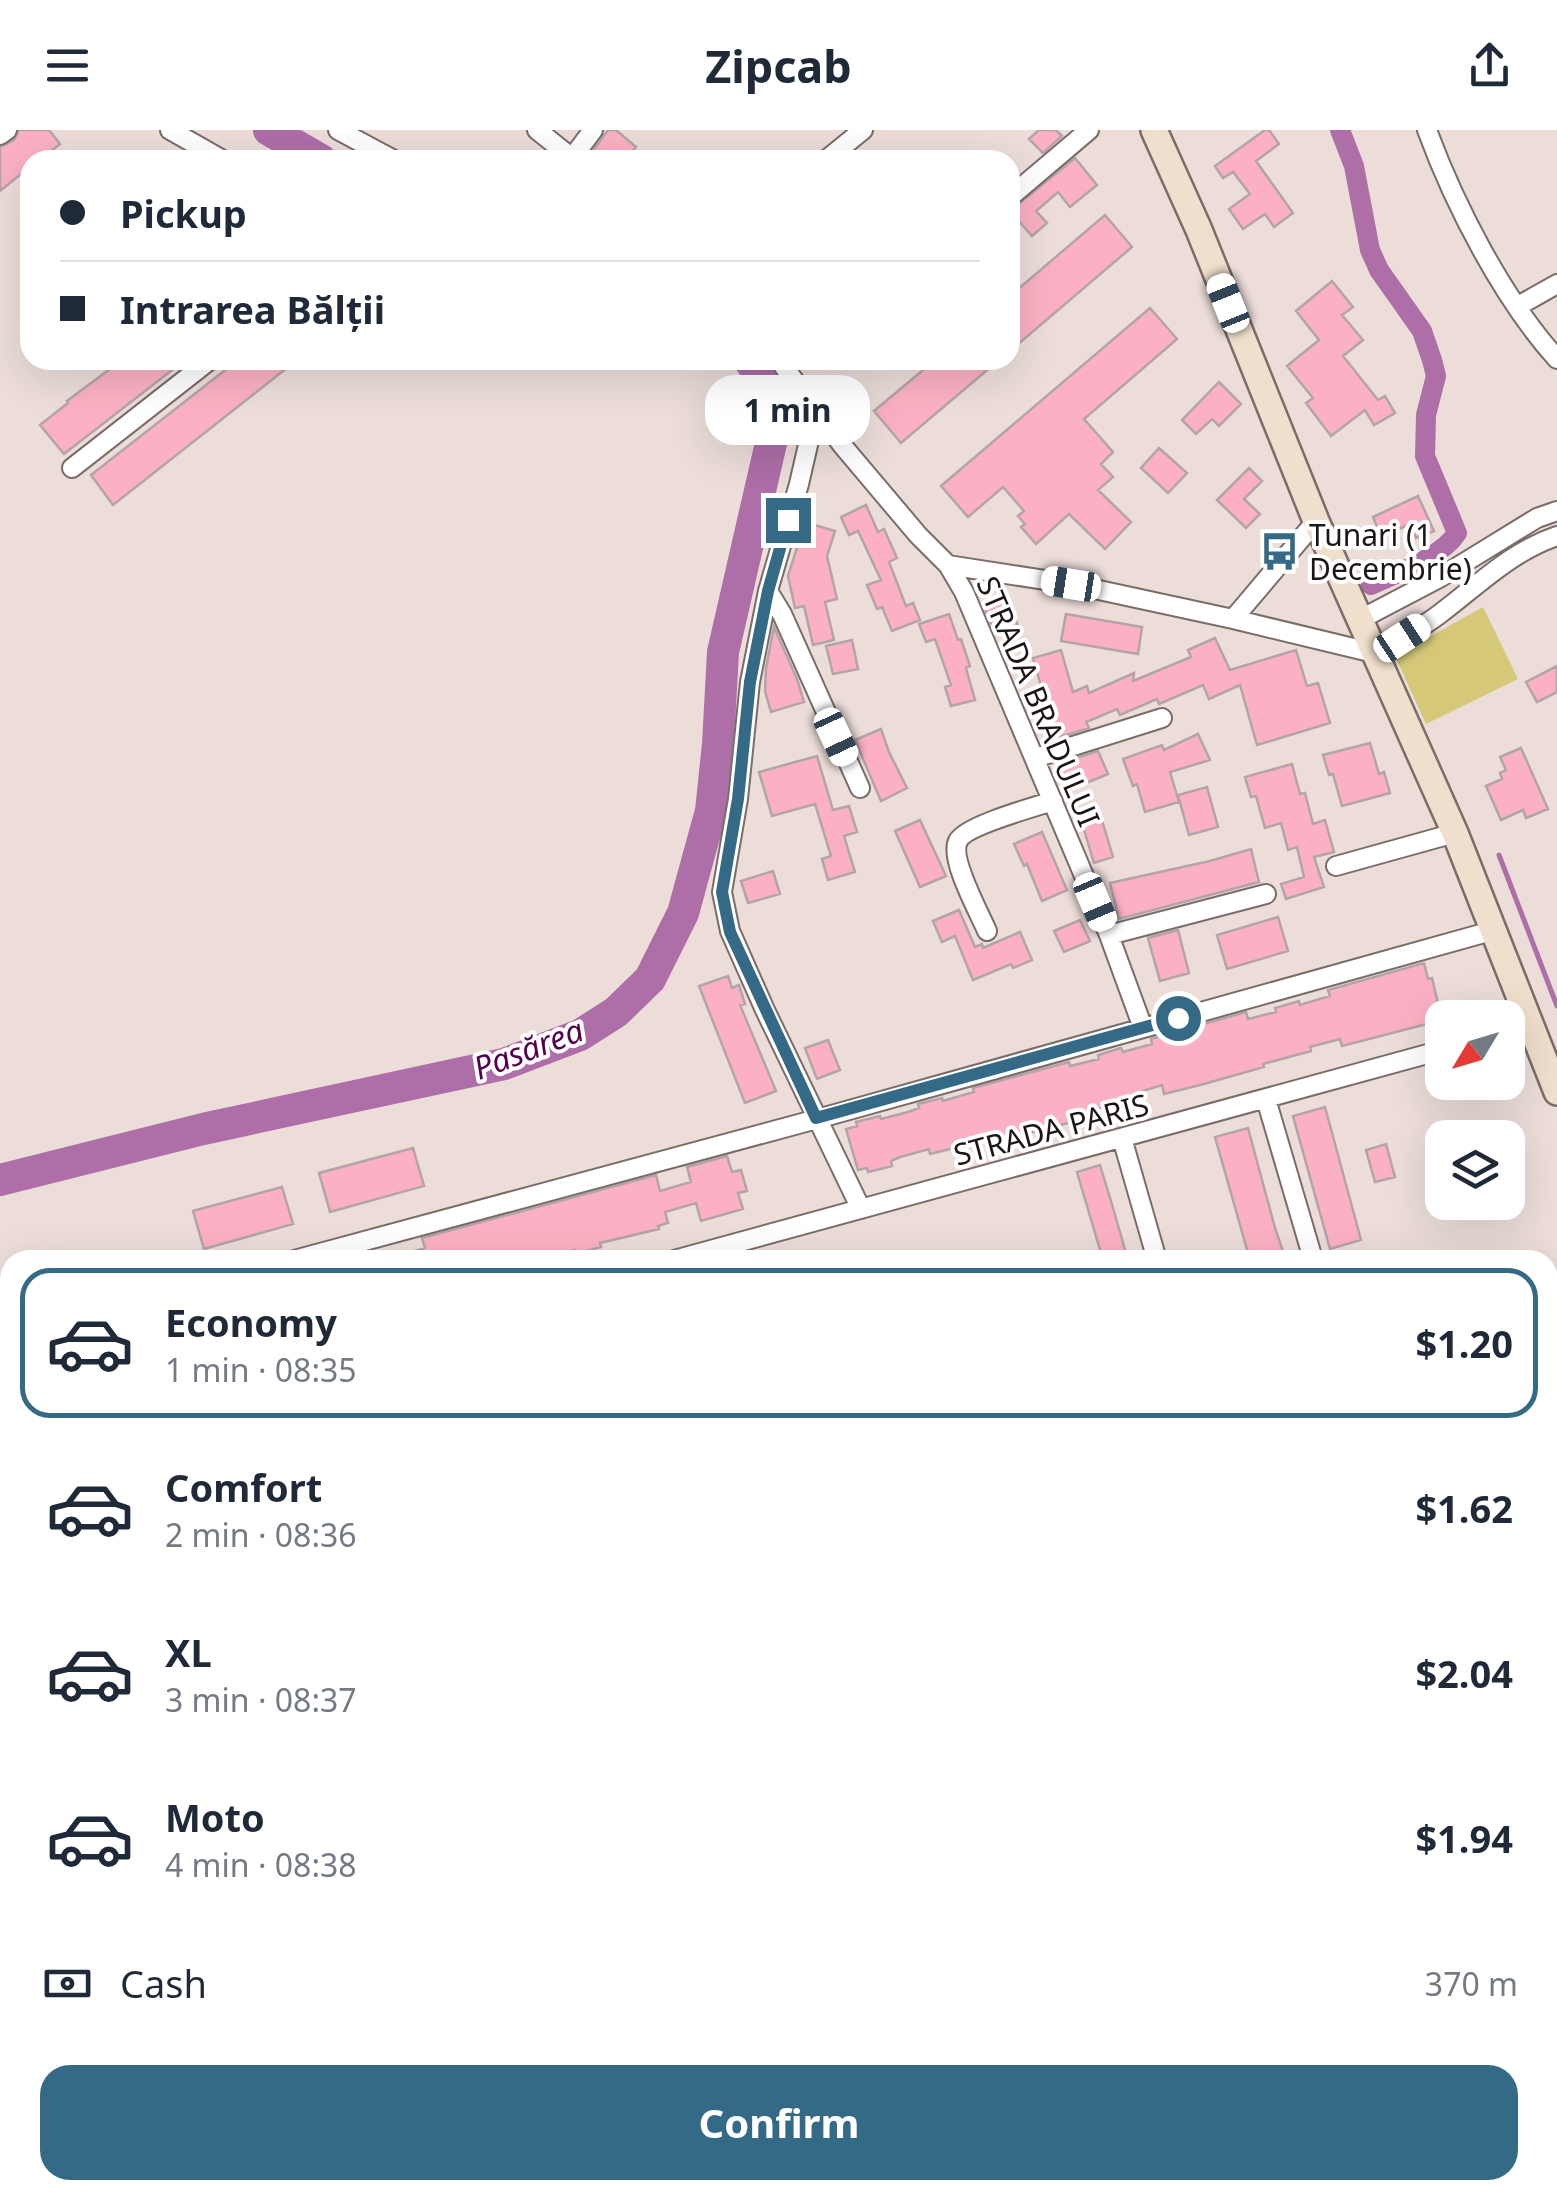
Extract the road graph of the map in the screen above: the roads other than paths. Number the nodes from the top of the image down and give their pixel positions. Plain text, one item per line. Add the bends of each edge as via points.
1 (7, 130) edge
2 (170, 130) edge
3 (338, 130) edge
4 (537, 130) edge
5 (864, 130) edge
6 (1088, 130) edge
7 (1154, 130) edge
8 (1428, 130) edge
9 (0, 135) edge
10 (205, 150) edge
11 (375, 150) edge
12 (562, 150) edge
13 (839, 150) edge
14 (1020, 188) edge
15 (1557, 284) edge
16 (1518, 306) junction
17 (1557, 359) edge
18 (197, 370) edge
19 (786, 370) edge
20 (816, 410) junction
21 (72, 468) dead end
22 (1557, 511) edge
23 (1316, 520) junction
24 (1556, 537) edge
25 (948, 565) junction
26 (768, 591) junction
27 (1233, 618) junction
28 (1359, 620) junction
29 (1374, 654) junction
30 (1162, 718) dead end
31 (1035, 758) junction
32 (860, 788) dead end
33 (1052, 801) junction
34 (1456, 833) junction
35 (1336, 866) dead end
36 (1266, 894) dead end
37 (987, 930) dead end
38 (1495, 930) junction
39 (1109, 936) junction
40 (1143, 1028) junction
41 (1534, 1039) edge
42 (1425, 1055) edge
43 (1557, 1092) edge
44 (1266, 1099) junction
45 (816, 1118) junction
46 (1122, 1138) junction
47 (860, 1209) junction
48 (331, 1250) edge
49 (721, 1250) edge
50 (1154, 1250) edge
51 (1310, 1250) edge

1 - 9 street
2 - 10 street
3 - 11 street
4 - 12 street
5 - 13 street
6 - 14 street
7 - 23 main road
8 - 16 street via 1467,220
15 - 16 street
16 - 17 street
18 - 21 street
19 - 20 street, STRADA BRADULUI
20 - 25 street, STRADA BRADULUI
20 - 26 street
22 - 28 street
23 - 27 street
23 - 28 main road
24 - 29 street via 1510,559
25 - 27 street
25 - 31 street, STRADA BRADULUI
26 - 32 street
26 - 45 street via 723,905
27 - 29 street
28 - 29 main road
29 - 34 main road
30 - 31 street
31 - 33 street, STRADA BRADULUI
33 - 37 street via 984,824 958,841 963,876
33 - 39 street, STRADA BRADULUI
34 - 35 street
34 - 38 main road
36 - 39 street
38 - 40 street
38 - 41 main road
39 - 40 street, STRADA BRADULUI
40 - 45 street
41 - 43 main road
42 - 44 street, STRADA PARIS
44 - 46 street, STRADA PARIS
44 - 51 street
45 - 47 street
45 - 48 street
46 - 47 street, STRADA PARIS
46 - 50 street
47 - 49 street, STRADA PARIS

